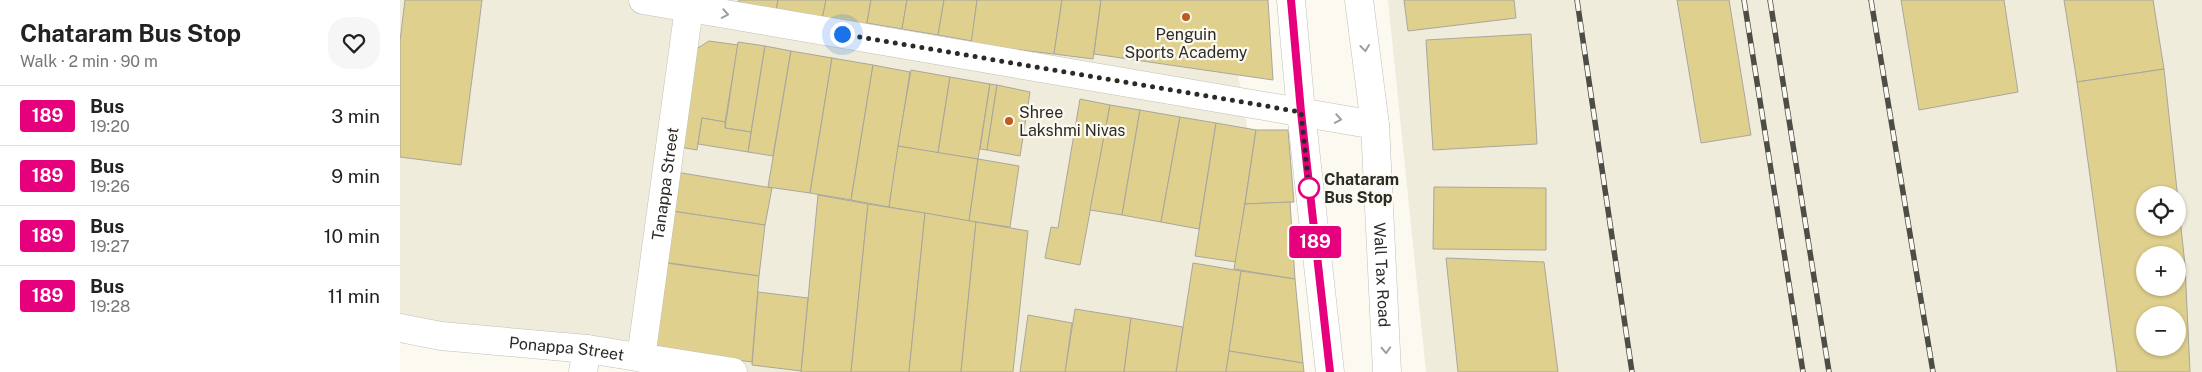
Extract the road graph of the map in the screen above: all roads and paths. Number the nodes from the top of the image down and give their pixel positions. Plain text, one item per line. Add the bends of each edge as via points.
1 (643, 0) edge
2 (1291, 0) edge
3 (1359, 0) edge
4 (689, 8) junction
5 (1301, 112) junction
6 (1375, 125) junction
7 (400, 328) edge
8 (641, 358) junction
9 (585, 360) edge
10 (733, 372) edge
11 (1330, 372) edge
12 (1387, 372) edge

1 - 4 street
2 - 5 street
3 -> 6 street, Wall Tax Road
4 -> 5 street
4 - 8 street, Tanappa Street
5 -> 6 street
5 - 11 street
6 -> 12 street, Wall Tax Road
7 - 9 street, Ponappa Street
8 - 9 street, Ponappa Street
8 - 10 street, Ponappa Street

